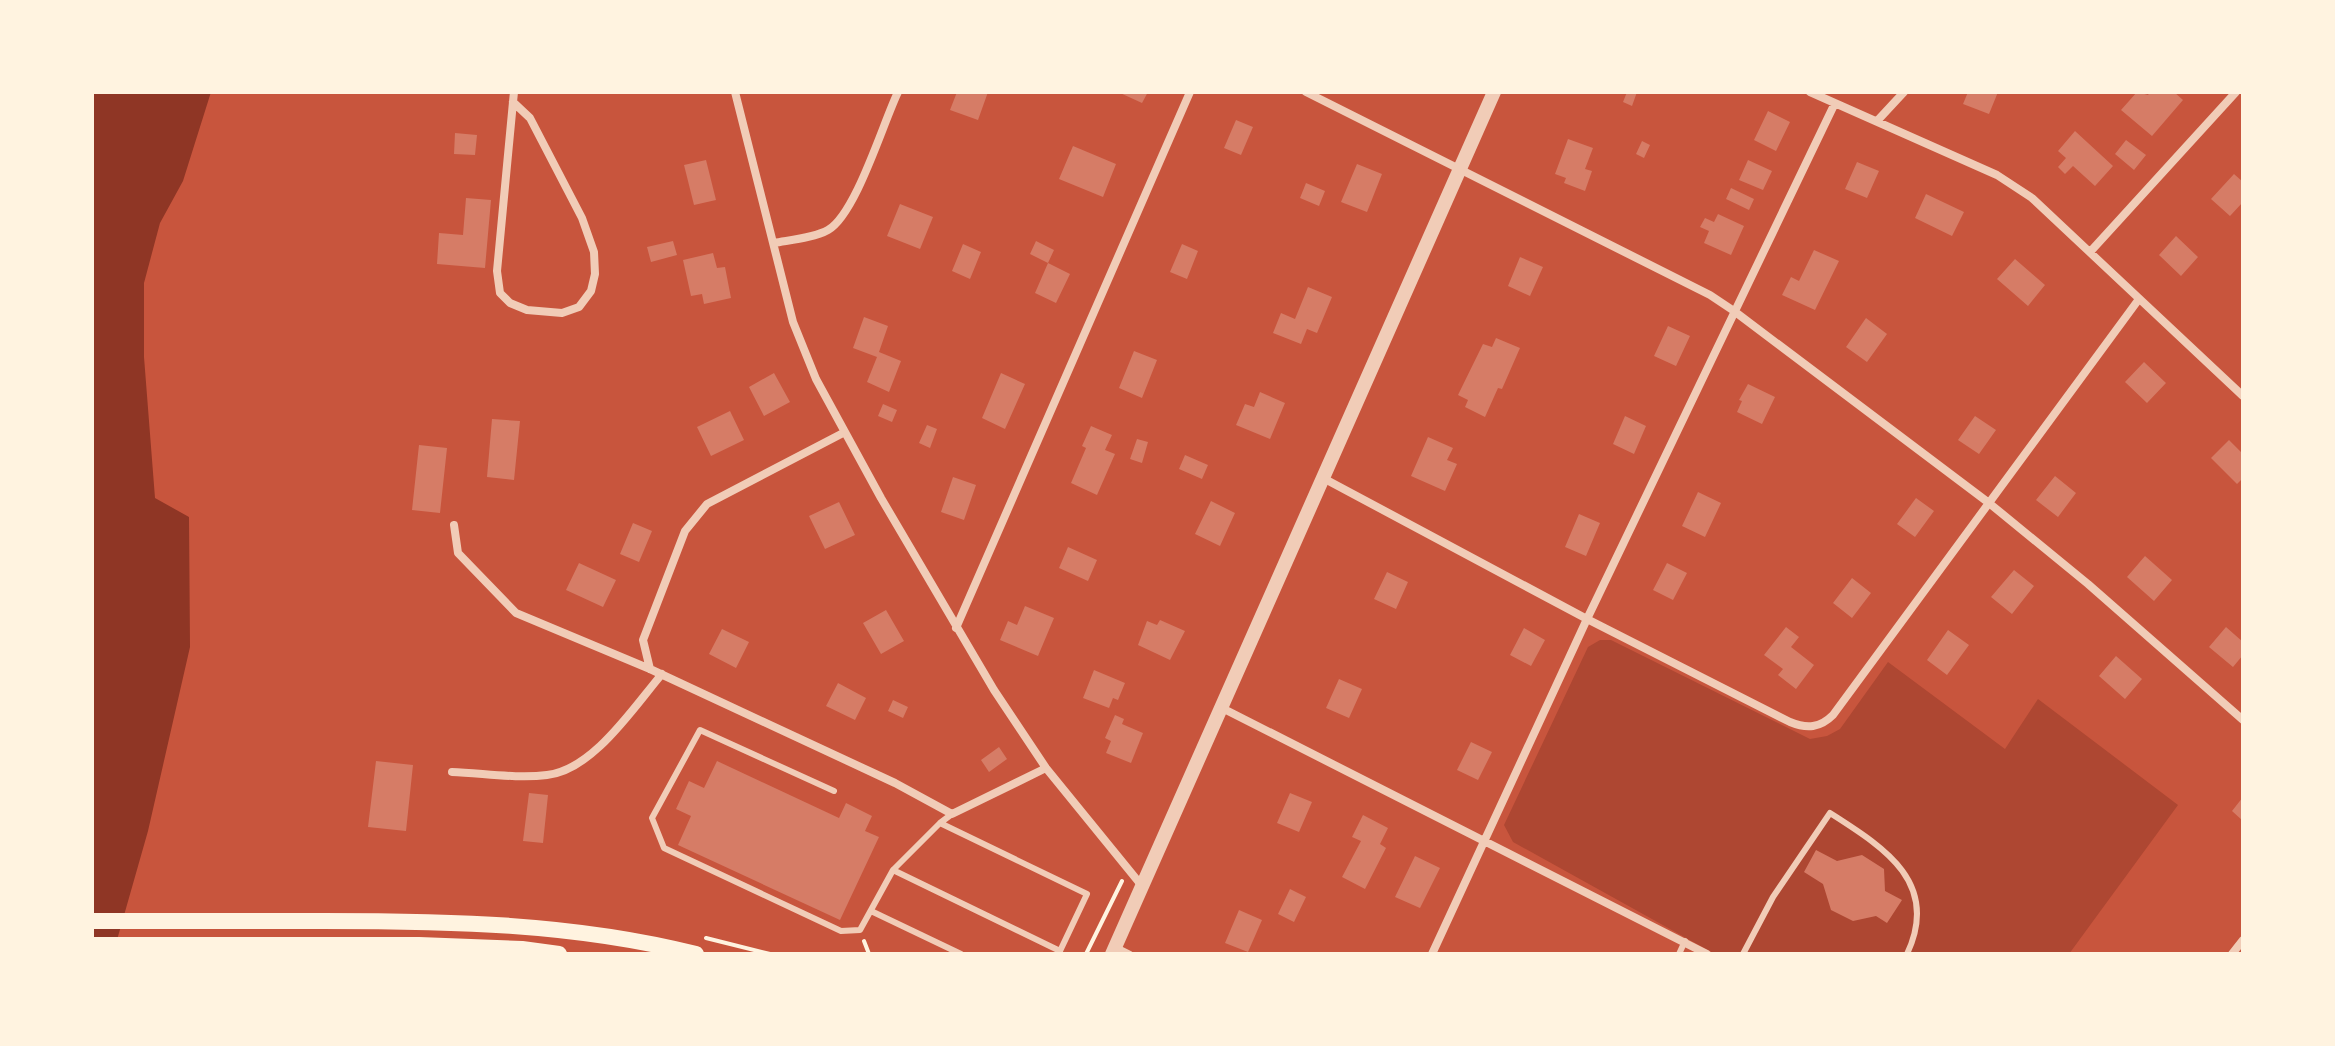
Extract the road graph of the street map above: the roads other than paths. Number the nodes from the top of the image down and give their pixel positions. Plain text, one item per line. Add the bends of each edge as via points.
1 (735, 92) edge
2 (898, 92) edge
3 (1190, 92) edge
4 (1306, 92) edge
5 (1494, 92) edge
6 (1810, 92) edge
7 (1904, 92) edge
8 (2236, 92) edge
9 (514, 97) edge
10 (1835, 103) junction
11 (1878, 120) junction
12 (1460, 171) junction
13 (774, 243) junction
14 (2090, 252) junction
15 (2139, 299) junction
16 (1734, 311) junction
17 (2243, 396) edge
18 (845, 432) junction
19 (1323, 478) junction
20 (1989, 503) junction
21 (454, 525) dead end
22 (1587, 619) junction
23 (956, 628) junction
24 (650, 669) junction
25 (662, 674) junction
26 (1222, 708) junction
27 (2243, 720) edge
28 (1046, 768) junction
29 (452, 772) dead end
30 (834, 791) dead end
31 (952, 814) junction
32 (940, 823) junction
33 (1485, 840) junction
34 (893, 870) junction
35 (1142, 887) junction
36 (871, 911) junction
37 (92, 921) edge
38 (2243, 940) edge
39 (1685, 941) junction
40 (92, 945) edge
41 (1114, 952) edge
42 (1060, 953) edge
43 (559, 954) edge
44 (696, 954) edge
45 (961, 954) edge
46 (1130, 954) edge
47 (1432, 954) edge
48 (1679, 954) edge
49 (1707, 954) edge
50 (1743, 954) edge
51 (1907, 954) edge
52 (2232, 954) edge

1 - 13 street
2 - 13 street via 841,220 828,230
3 - 23 street
4 - 12 street
5 - 12 street
6 - 10 street
7 - 11 street
8 - 14 street
9 - 9 street via 497,271 500,293 527,310 562,313 579,307 591,291 594,252 582,218
10 - 11 street
10 - 16 street
11 - 14 street via 2015,186
12 - 16 street
12 - 19 street
13 - 18 street via 793,322
14 - 15 street
15 - 17 street
15 - 20 street
16 - 20 street
16 - 22 street
18 - 23 street
18 - 24 street via 707,504 685,531 643,640
19 - 22 street
19 - 26 street
20 - 22 street via 1824,723 1802,727 1790,722
20 - 27 street
21 - 24 street via 458,553 516,613
22 - 33 street
23 - 28 street
24 - 25 street
25 - 29 street via 595,751 574,767 547,775
25 - 31 street
26 - 33 street
26 - 35 street
28 - 31 street
28 - 35 street
30 - 36 lane via 700,730 652,818 664,848 841,931 860,930
31 - 32 lane
32 - 34 lane
32 - 42 lane via 1087,894
33 - 39 street
33 - 47 street
34 - 36 lane
34 - 42 lane
35 - 41 street
36 - 45 lane
37 - 44 main road via 523,925 591,932
38 - 52 street
39 - 48 lane
39 - 49 street
40 - 43 main road via 419,945
41 - 46 lane
50 - 51 lane via 1773,897 1830,813 1882,846 1910,879 1919,923

